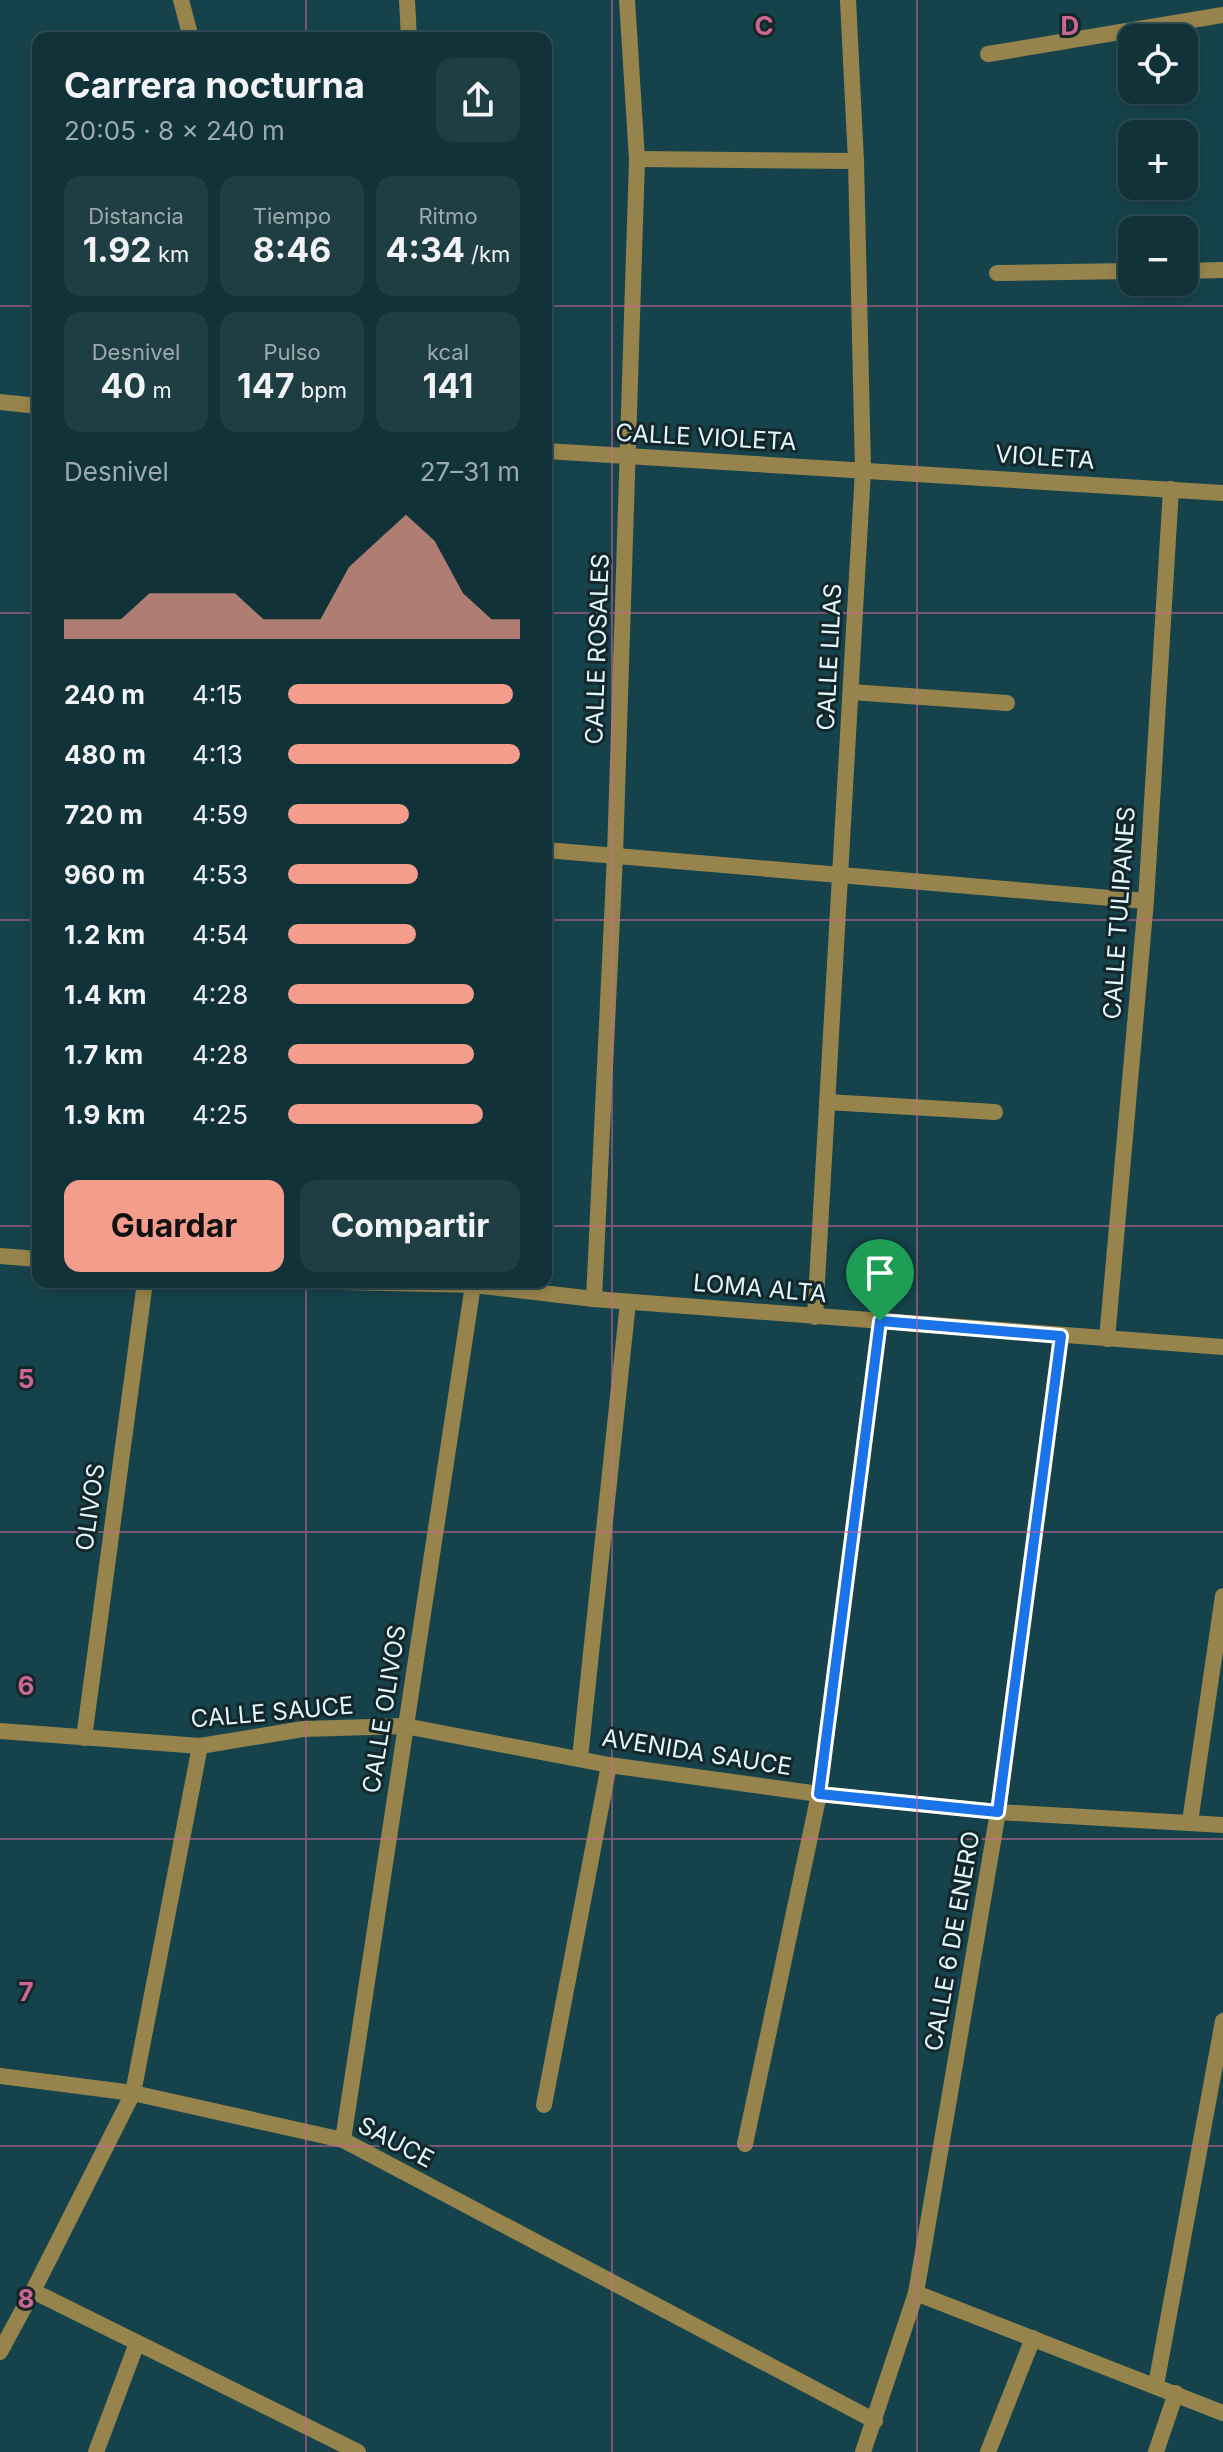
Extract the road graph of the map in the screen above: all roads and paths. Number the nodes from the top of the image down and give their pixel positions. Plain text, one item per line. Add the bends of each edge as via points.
1 (181, 0) edge
2 (407, 0) edge
3 (627, 0) edge
4 (848, 0) edge
5 (1223, 15) edge
6 (189, 32) edge
7 (409, 32) edge
8 (988, 54) dead end
9 (637, 159) junction
10 (856, 161) junction
11 (1223, 270) edge
12 (1118, 271) edge
13 (1198, 271) edge
14 (997, 273) dead end
15 (0, 402) edge
16 (32, 405) edge
17 (552, 451) edge
18 (627, 456) junction
19 (863, 470) junction
20 (1171, 489) junction
21 (1223, 493) edge
22 (851, 692) junction
23 (1007, 703) dead end
24 (552, 850) edge
25 (615, 855) junction
26 (840, 876) junction
27 (1146, 901) junction
28 (827, 1102) junction
29 (995, 1112) dead end
30 (0, 1256) edge
31 (32, 1259) edge
32 (144, 1288) edge
33 (473, 1288) edge
34 (499, 1288) edge
35 (594, 1299) junction
36 (628, 1302) junction
37 (815, 1317) junction
38 (880, 1321) junction
39 (1061, 1336) junction
40 (1107, 1339) junction
41 (1223, 1347) edge
42 (1223, 1596) edge
43 (405, 1726) junction
44 (0, 1731) edge
45 (84, 1738) junction
46 (200, 1746) junction
47 (580, 1758) junction
48 (609, 1765) junction
49 (819, 1794) junction
50 (998, 1812) junction
51 (1190, 1822) junction
52 (1223, 1825) edge
53 (1223, 2021) edge
54 (0, 2076) edge
55 (133, 2093) junction
56 (544, 2105) dead end
57 (343, 2140) junction
58 (745, 2144) dead end
59 (33, 2291) junction
60 (916, 2293) junction
61 (1033, 2338) junction
62 (137, 2343) junction
63 (0, 2352) edge
64 (1156, 2385) junction
65 (1176, 2393) junction
66 (1223, 2413) edge
67 (875, 2421) junction
68 (96, 2452) edge
69 (358, 2452) edge
70 (863, 2452) edge
71 (988, 2452) edge
72 (1156, 2452) edge

1 - 6 street
2 - 7 street
3 - 9 street, CALLE ROSALES
4 - 10 street, CALLE LILAS
5 - 8 street
9 - 10 street
9 - 18 street, CALLE ROSALES
10 - 19 street, CALLE LILAS
11 - 13 street
12 - 14 street
15 - 16 street
17 - 18 street, CALLE VIOLETA
18 - 19 street, CALLE VIOLETA
18 - 25 street, CALLE ROSALES
19 - 20 street, VIOLETA
19 - 22 street, CALLE LILAS
20 - 21 street, VIOLETA
20 - 27 street, CALLE TULIPANES
22 - 23 street
22 - 26 street, CALLE LILAS
24 - 25 street
25 - 26 street
25 - 35 street, CALLE ROSALES
26 - 27 street
26 - 28 street, CALLE LILAS
27 - 40 street, CALLE TULIPANES
28 - 29 street
28 - 37 street, CALLE LILAS
30 - 31 street
32 - 45 street, OLIVOS
33 - 43 street, CALLE OLIVOS
34 - 35 street, LOMA ALTA
35 - 36 street, LOMA ALTA
36 - 37 street, LOMA ALTA
36 - 47 street
37 - 38 street, LOMA ALTA
38 - 39 street, LOMA ALTA
38 - 49 street
39 - 40 street, LOMA ALTA
39 - 50 street, CALLE 6 DE ENERO
40 - 41 street, LOMA ALTA
42 - 51 street
43 - 46 street, CALLE SAUCE via 303,1729
43 - 47 street, AVENIDA SAUCE
43 - 57 street, CALLE OLIVOS
44 - 45 street, CALLE SAUCE
45 - 46 street, CALLE SAUCE
46 - 55 street
47 - 48 street, AVENIDA SAUCE
48 - 49 street, AVENIDA SAUCE
48 - 56 street
49 - 50 street, AVENIDA SAUCE
49 - 58 street
50 - 51 street, AVENIDA SAUCE
50 - 60 street, CALLE 6 DE ENERO
51 - 52 street, AVENIDA SAUCE
53 - 64 street
54 - 55 street, SAUCE
55 - 57 street, SAUCE
55 - 59 street
57 - 67 street, SAUCE
59 - 62 street
59 - 63 street
60 - 61 street
60 - 67 street, CALLE 6 DE ENERO
61 - 64 street
61 - 71 street
62 - 68 street
62 - 69 street
64 - 65 street
65 - 66 street
65 - 72 street
67 - 70 street, CALLE 6 DE ENERO

